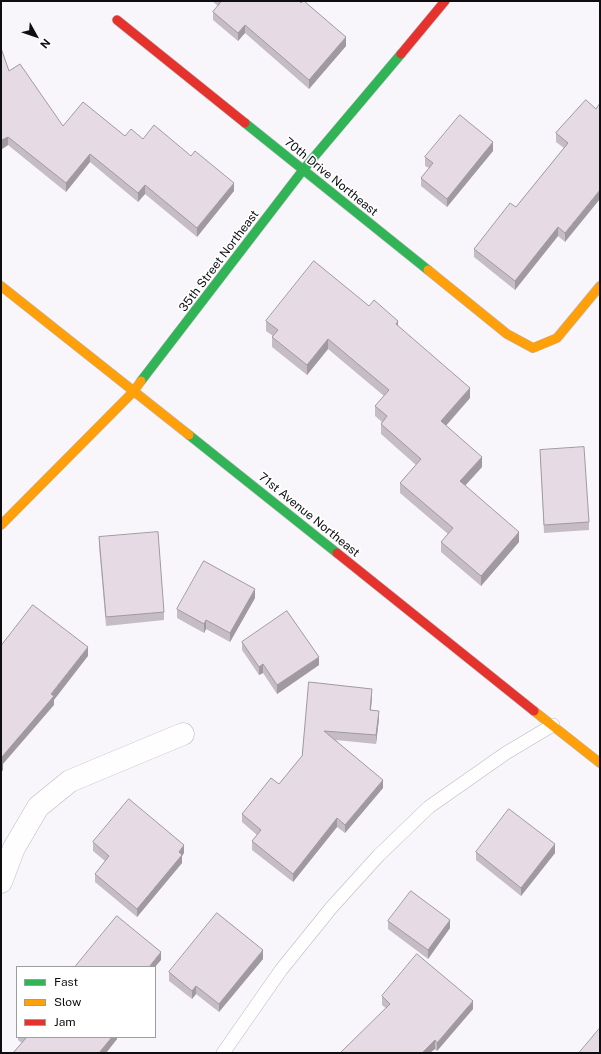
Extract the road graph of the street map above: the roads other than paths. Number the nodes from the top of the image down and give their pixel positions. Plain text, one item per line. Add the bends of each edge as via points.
1 (445, 1) edge
2 (117, 20) dead end
3 (303, 170) junction
4 (1, 286) edge
5 (600, 286) edge
6 (134, 391) junction
7 (1, 525) edge
8 (553, 725) junction
9 (183, 734) dead end
10 (600, 763) edge
11 (1, 882) edge
12 (223, 1053) edge

1 - 3 street, 35th Street Northeast
2 - 3 street, 70th Drive Northeast
3 - 5 street, 70th Drive Northeast via 507,334 533,348 557,338
3 - 6 street, 35th Street Northeast
4 - 6 street, 71st Avenue Northeast
6 - 7 street, 35th Street Northeast
6 - 8 street, 71st Avenue Northeast
8 - 10 street, 71st Avenue Northeast
8 - 12 lane via 506,753 429,807 379,855 331,908 281,970
9 - 11 street via 70,781 38,807 14,848

